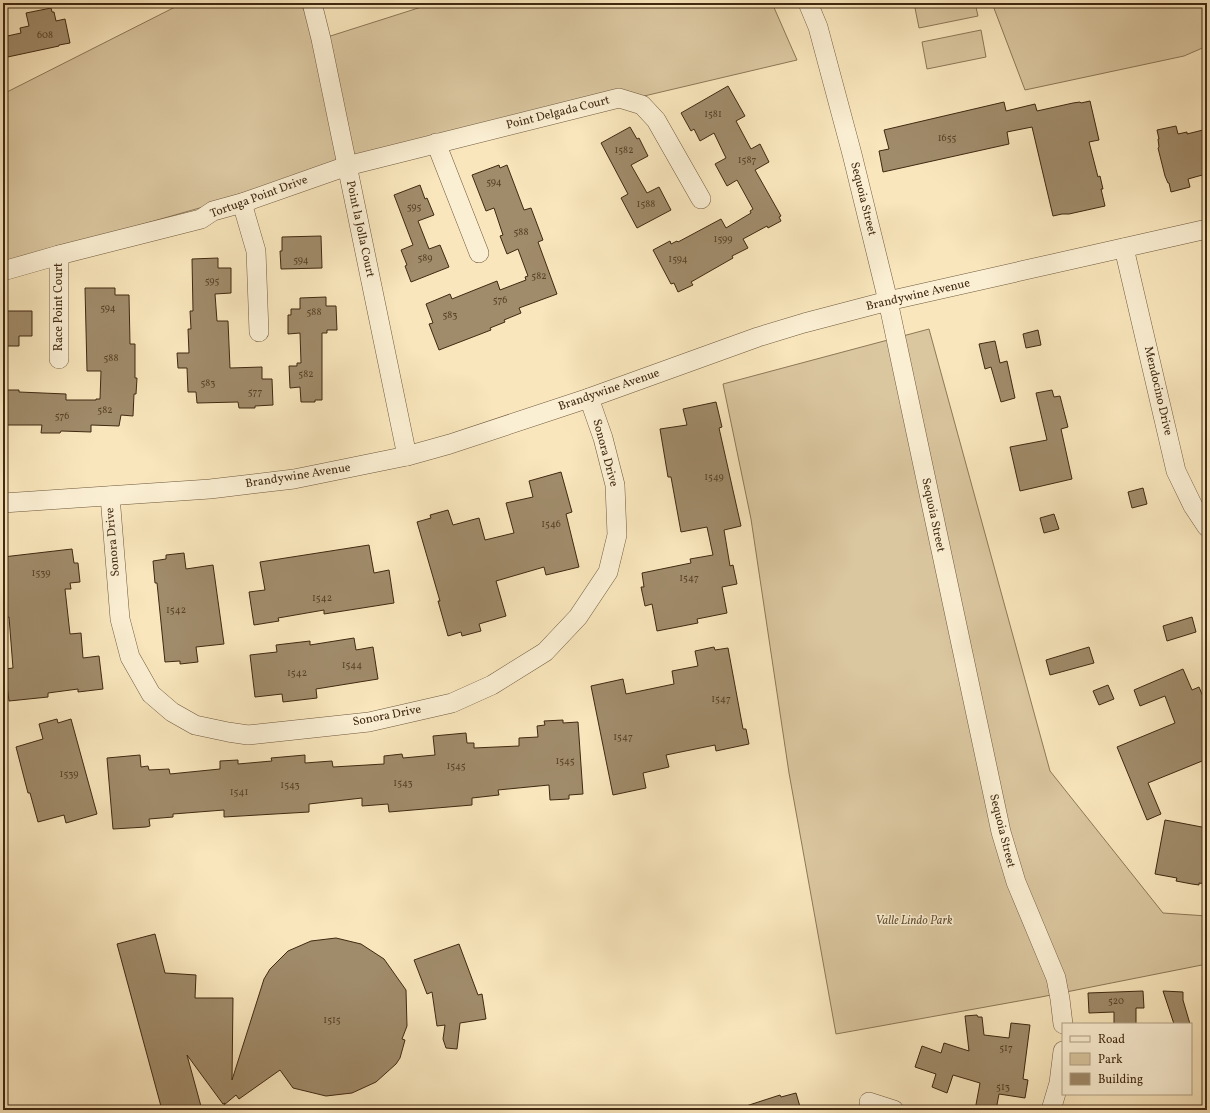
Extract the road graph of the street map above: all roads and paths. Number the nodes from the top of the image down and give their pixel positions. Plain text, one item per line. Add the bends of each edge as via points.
1 (312, 3) edge
2 (808, 3) edge
3 (436, 143) junction
4 (347, 166) junction
5 (700, 199) dead end
6 (242, 203) junction
7 (1207, 229) edge
8 (1124, 248) junction
9 (480, 253) dead end
10 (59, 254) junction
11 (3, 271) edge
12 (888, 301) junction
13 (259, 332) dead end
14 (58, 359) dead end
15 (589, 398) junction
16 (407, 456) junction
17 (110, 496) junction
18 (3, 503) edge
19 (1207, 527) edge
20 (1063, 1023) edge
21 (1062, 1059) edge
22 (869, 1102) dead end
23 (894, 1110) edge
24 (1051, 1110) edge

1 - 4 street, Point la Jolla Court
2 - 12 street, Sequoia Street via 818,27
3 - 4 street, Tortuga Point Drive
3 - 5 street, Point Delgada Court via 619,98 642,105 656,120
3 - 9 street
4 - 6 street, Tortuga Point Drive
4 - 16 street, Point la Jolla Court
6 - 10 street, Tortuga Point Drive via 213,211 200,219
6 - 13 street via 256,251
7 - 8 street, Brandywine Avenue
8 - 12 street, Brandywine Avenue
8 - 19 street, Mendocino Drive via 1176,472
10 - 11 street, Tortuga Point Drive
10 - 14 street, Race Point Court
12 - 15 street, Brandywine Avenue via 758,337
12 - 20 street, Sequoia Street via 1001,832 1016,882 1056,978
15 - 16 street, Brandywine Avenue
15 - 17 street, Sonora Drive via 615,485 617,535 608,572 578,617 545,652 492,685 452,703 369,722 248,735 195,725 172,712 151,694 130,657 120,619
16 - 17 street, Brandywine Avenue via 294,479 210,489
17 - 18 street, Brandywine Avenue
21 - 24 street via 1059,1083
22 - 23 street

